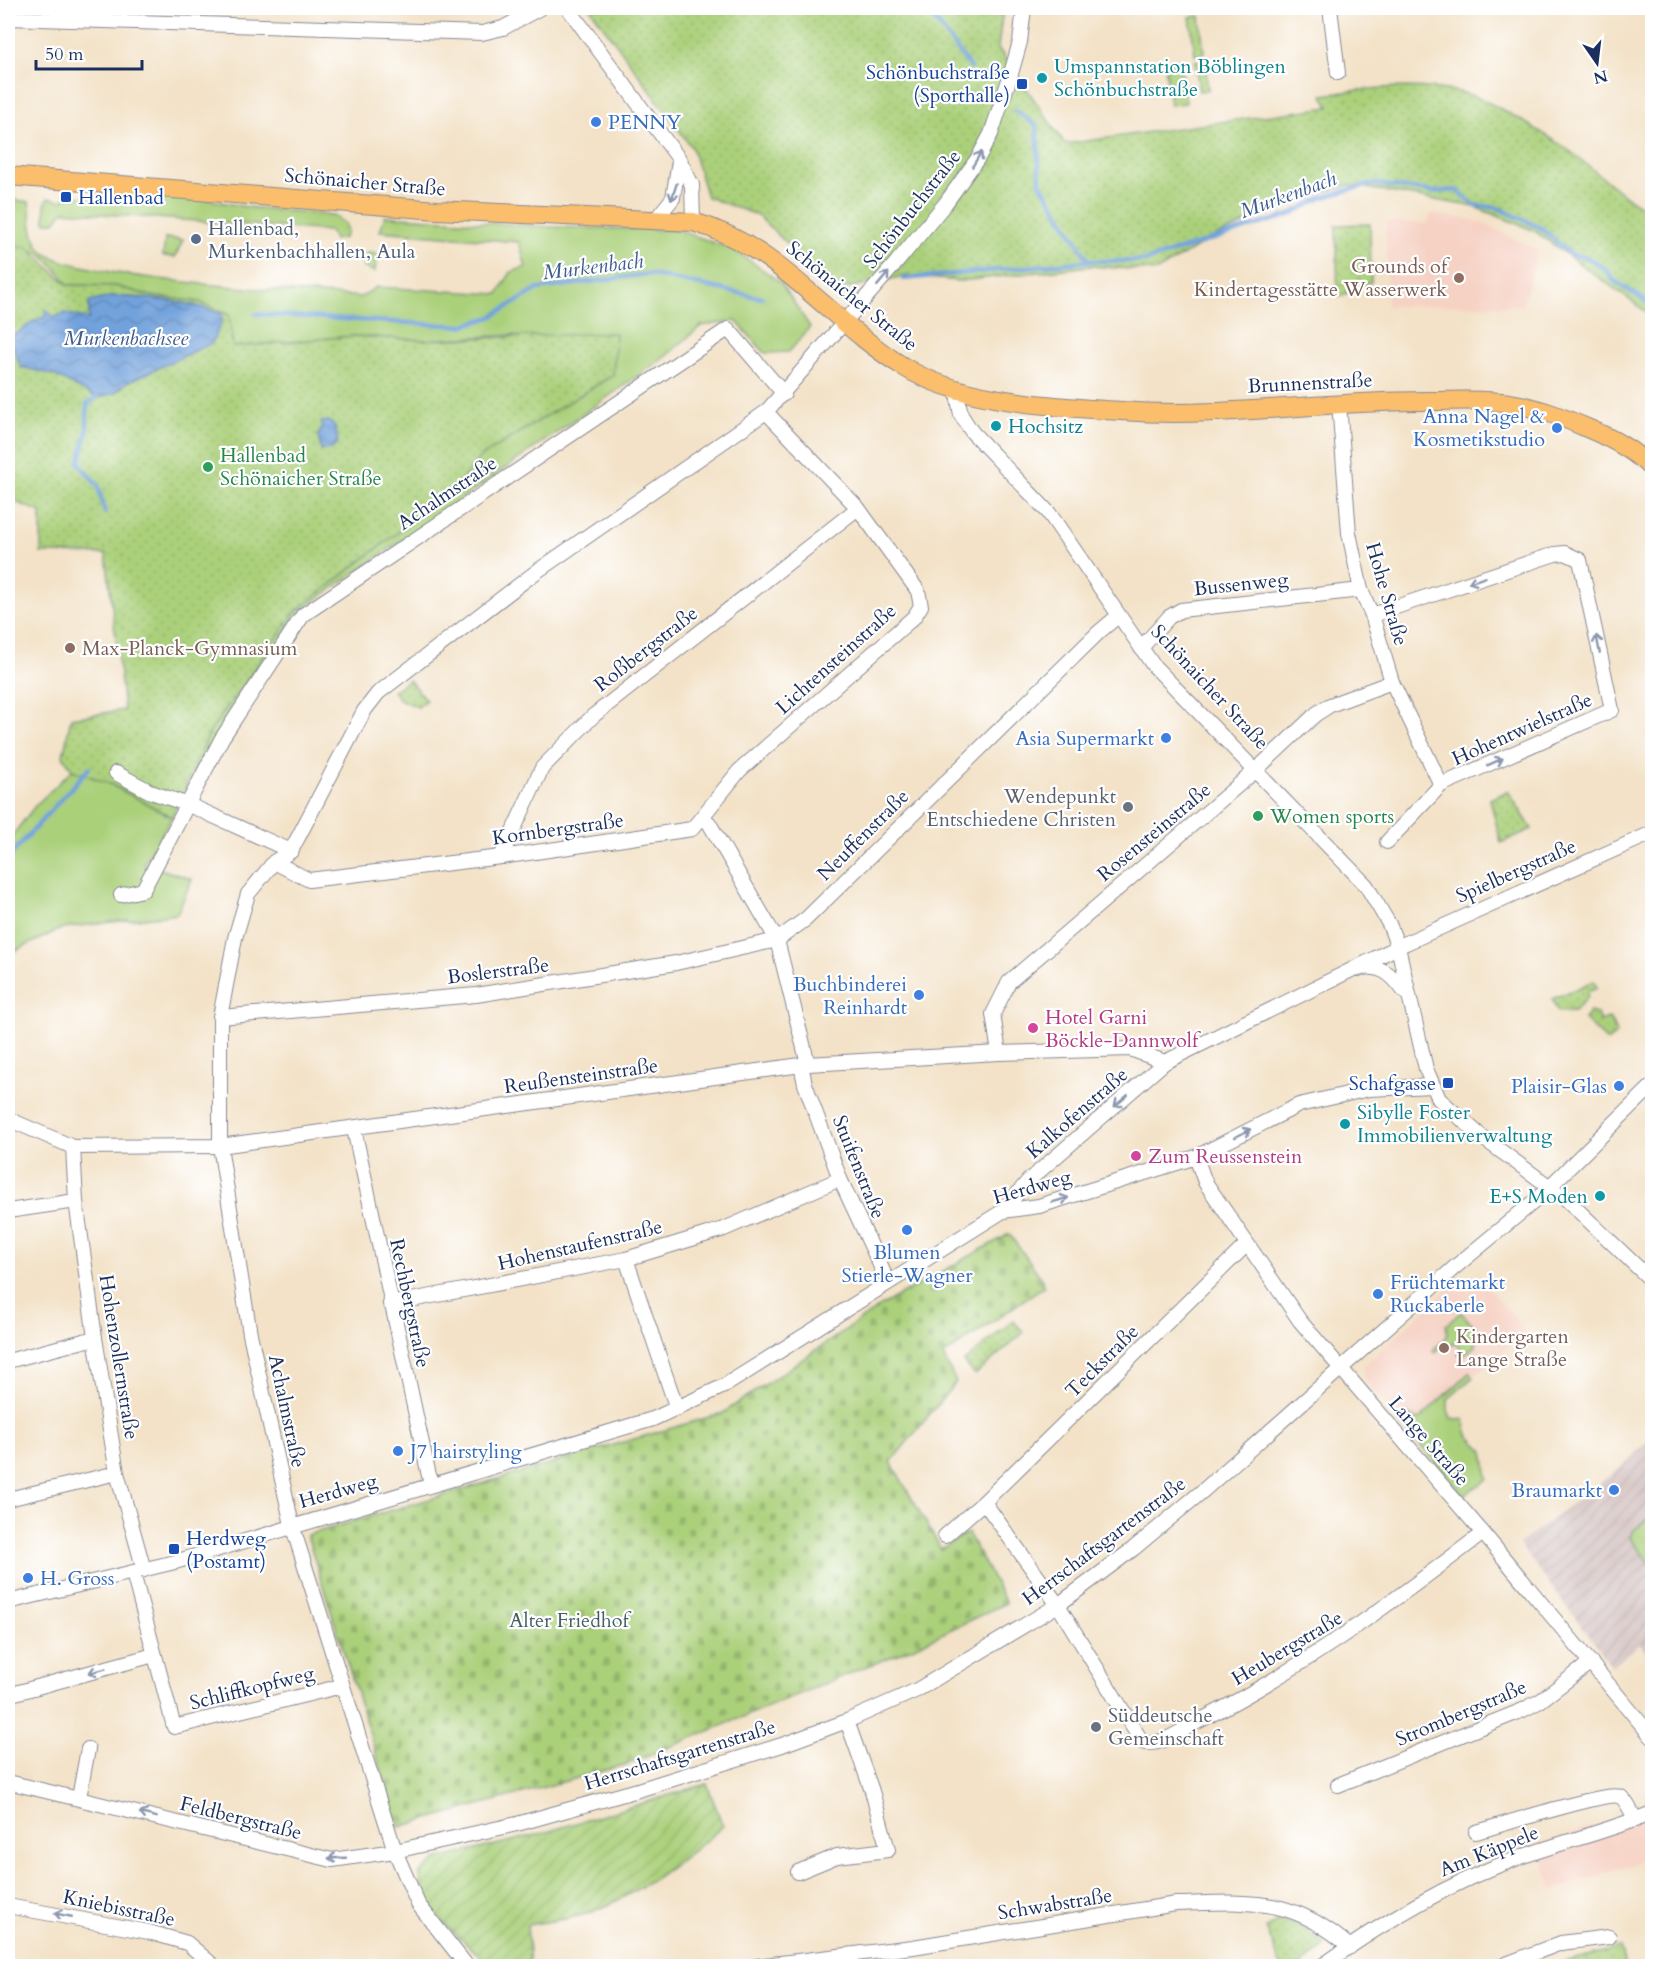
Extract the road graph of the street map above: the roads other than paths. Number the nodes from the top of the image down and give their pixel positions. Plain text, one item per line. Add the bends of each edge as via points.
1 (540, 8) edge
2 (568, 8) edge
3 (1024, 8) edge
4 (1330, 8) edge
5 (8, 18) edge
6 (1338, 73) dead end
7 (679, 159) junction
8 (8, 176) edge
9 (656, 219) junction
10 (693, 222) junction
11 (845, 324) junction
12 (956, 388) junction
13 (783, 394) junction
14 (1339, 403) junction
15 (766, 412) junction
16 (1653, 469) edge
17 (858, 508) junction
18 (1361, 590) junction
19 (1372, 615) junction
20 (1118, 616) junction
21 (1141, 648) junction
22 (1392, 682) junction
23 (1256, 770) junction
24 (116, 773) dead end
25 (1441, 785) junction
26 (189, 805) junction
27 (702, 817) junction
28 (1653, 833) edge
29 (1387, 842) dead end
30 (291, 851) junction
31 (501, 857) junction
32 (274, 862) junction
33 (121, 895) dead end
34 (777, 940) junction
35 (1398, 947) junction
36 (1344, 973) junction
37 (1406, 994) junction
38 (220, 1017) junction
39 (999, 1053) junction
40 (1165, 1062) junction
41 (805, 1064) junction
42 (1432, 1086) junction
43 (1653, 1086) edge
44 (8, 1119) edge
45 (354, 1129) junction
46 (220, 1146) junction
47 (73, 1147) junction
48 (1196, 1157) junction
49 (840, 1179) junction
50 (1550, 1187) junction
51 (76, 1201) junction
52 (8, 1211) edge
53 (1003, 1211) junction
54 (1246, 1245) junction
55 (626, 1259) junction
56 (1653, 1281) edge
57 (888, 1282) junction
58 (390, 1304) junction
59 (95, 1338) junction
60 (8, 1361) edge
61 (1340, 1369) junction
62 (677, 1409) junction
63 (117, 1473) junction
64 (430, 1485) junction
65 (8, 1498) edge
66 (984, 1502) junction
67 (292, 1525) junction
68 (1483, 1533) junction
69 (945, 1536) dead end
70 (138, 1572) junction
71 (8, 1602) edge
72 (1058, 1605) junction
73 (154, 1655) junction
74 (1590, 1662) junction
75 (342, 1686) junction
76 (8, 1695) edge
77 (847, 1720) junction
78 (1653, 1737) edge
79 (88, 1749) dead end
80 (8, 1782) edge
81 (1338, 1785) dead end
82 (79, 1798) junction
83 (1653, 1813) edge
84 (1636, 1820) junction
85 (1476, 1832) dead end
86 (395, 1851) junction
87 (798, 1872) dead end
88 (8, 1906) edge
89 (1609, 1937) dead end
90 (1350, 1947) junction
91 (868, 1960) edge
92 (214, 1966) edge
93 (467, 1966) edge
94 (756, 1966) edge
95 (1322, 1966) edge
96 (1501, 1966) edge

1 - 5 street via 502,28 482,33
2 - 7 street
11 -> 3 street, Schönbuchstraße via 945,204 978,158 991,134 1020,42
4 - 6 street
7 -> 9 street via 673,198
7 - 10 street via 692,185
8 - 9 main road, Schönaicher Straße via 437,210
9 - 10 main road, Schönaicher Straße
10 - 11 main road, Schönaicher Straße via 728,234 769,257
11 - 12 main road, Schönaicher Straße via 904,367
11 - 13 street, Achalmstraße
12 - 14 main road, Brunnenstraße via 1036,404 1145,412
12 - 20 street, Schönaicher Straße via 961,415 972,432 1049,513
13 - 15 street, Achalmstraße
13 - 26 street, Achalmstraße via 728,329 303,615 222,738
14 - 16 main road, Brunnenstraße via 1492,401 1533,408 1600,433 1632,450
14 - 18 street, Hohe Straße via 1349,532
15 - 17 street, Lichtensteinstraße
15 - 30 street, Achalmstraße via 536,572 378,693 364,711
17 - 27 street, Lichtensteinstraße via 918,591 921,606 914,617 740,771
17 - 31 street, Roßbergstraße via 593,716 542,768
18 - 19 street, Hohe Straße
18 - 21 street, Bussenweg via 1181,610 1168,617
19 - 22 street, Hohe Straße
25 -> 19 street, Hohentwielstraße via 1612,710 1581,560 1565,553 1555,554
20 - 21 street, Schönaicher Straße
20 - 34 street, Neuffenstraße via 806,919
21 - 23 street, Schönaicher Straße
22 - 23 street, Rosensteinstraße via 1316,714
22 - 25 street, Hohe Straße
23 - 35 street, Schönaicher Straße via 1366,885
23 - 39 street, Rosensteinstraße via 1009,982 993,1014
24 - 26 street via 151,792
25 - 29 street, Hohentwielstraße
26 - 30 street
26 - 33 street, Achalmstraße via 142,890
27 - 31 street, Kornbergstraße via 693,829
27 - 34 street
28 - 35 street, Spielbergstraße
30 - 32 street, Achalmstraße
31 - 32 street, Kornbergstraße via 309,880
32 - 38 street, Achalmstraße via 248,894
34 - 38 street, Boslerstraße via 676,963 476,995
34 - 41 street
35 - 36 street, Kalkofenstraße
35 - 37 street, Schönaicher Straße
36 - 37 street, Kalkofenstraße via 1367,967 1382,969 1394,976
36 - 40 street, Kalkofenstraße
37 - 42 street, Schönaicher Straße
38 - 46 street, Achalmstraße
39 - 40 street, Reußensteinstraße via 1130,1049
39 - 41 street, Reußensteinstraße
40 -> 53 street, Kalkofenstraße via 1028,1181
41 - 45 street, Reußensteinstraße
41 - 49 street, Stuifenstraße via 805,1084
48 -> 42 street, Herdweg via 1299,1105 1369,1089
42 - 50 street via 1453,1114
43 - 50 street, Herrschaftsgartenstraße
44 - 47 street, Reußensteinstraße
45 - 46 street, Reußensteinstraße
45 - 58 street, Rechbergstraße
46 - 47 street, Reußensteinstraße
46 - 67 street, Achalmstraße via 250,1334
47 - 51 street, Hohenzollernstraße
53 -> 48 street, Herdweg via 1039,1206
48 - 54 street, Lange Straße via 1205,1182
49 - 55 street, Hohenstaufenstraße via 724,1229
49 - 57 street, Stuifenstraße
50 - 56 street
50 - 61 street, Herrschaftsgartenstraße
51 - 52 street
51 - 59 street, Hohenzollernstraße
53 - 57 street, Herdweg
54 - 61 street, Lange Straße
54 - 66 street, Teckstraße
55 - 58 street, Hohenstaufenstraße
55 - 62 street
57 - 62 street, Herdweg via 724,1386
58 - 64 street, Rechbergstraße
59 - 60 street
59 - 63 street, Hohenzollernstraße
61 - 68 street, Lange Straße
61 - 72 street, Herrschaftsgartenstraße via 1205,1490
62 - 64 street, Herdweg
63 - 65 street
63 - 70 street, Hohenzollernstraße
64 - 67 street, Herdweg
66 - 69 street, Teckstraße
66 - 72 street
67 - 70 street, Herdweg
67 - 75 street, Achalmstraße
68 - 72 street, Heubergstraße via 1330,1647 1204,1719 1148,1744 1142,1742
68 - 74 street, Lange Straße
70 - 71 street, Herdweg
70 - 73 street, Schliffkopfweg
72 - 77 street, Herrschaftsgartenstraße via 916,1690
73 - 75 street, Schliffkopfweg via 174,1728
73 -> 76 street
74 - 78 street, Lange Straße
74 - 81 street, Strombergstraße via 1523,1710
75 - 86 street, Achalmstraße
77 - 86 street, Herrschaftsgartenstraße via 782,1745 638,1790 517,1824
77 - 87 street via 888,1850 837,1856
79 - 82 street
80 - 82 street, Feldbergstraße
86 -> 82 street, Feldbergstraße via 332,1860
83 - 84 street, Am Käppele
84 - 85 street via 1622,1798 1608,1796
84 - 90 street, Am Käppele via 1469,1877
86 - 93 street, Achalmstraße via 418,1904
92 -> 88 street, Kniebisstraße via 188,1943
89 - 96 street via 1561,1943
90 - 91 street, Schwabstraße via 1307,1916 1263,1902 1176,1904
90 - 95 street, Am Käppele
91 - 94 street, Schwabstraße

